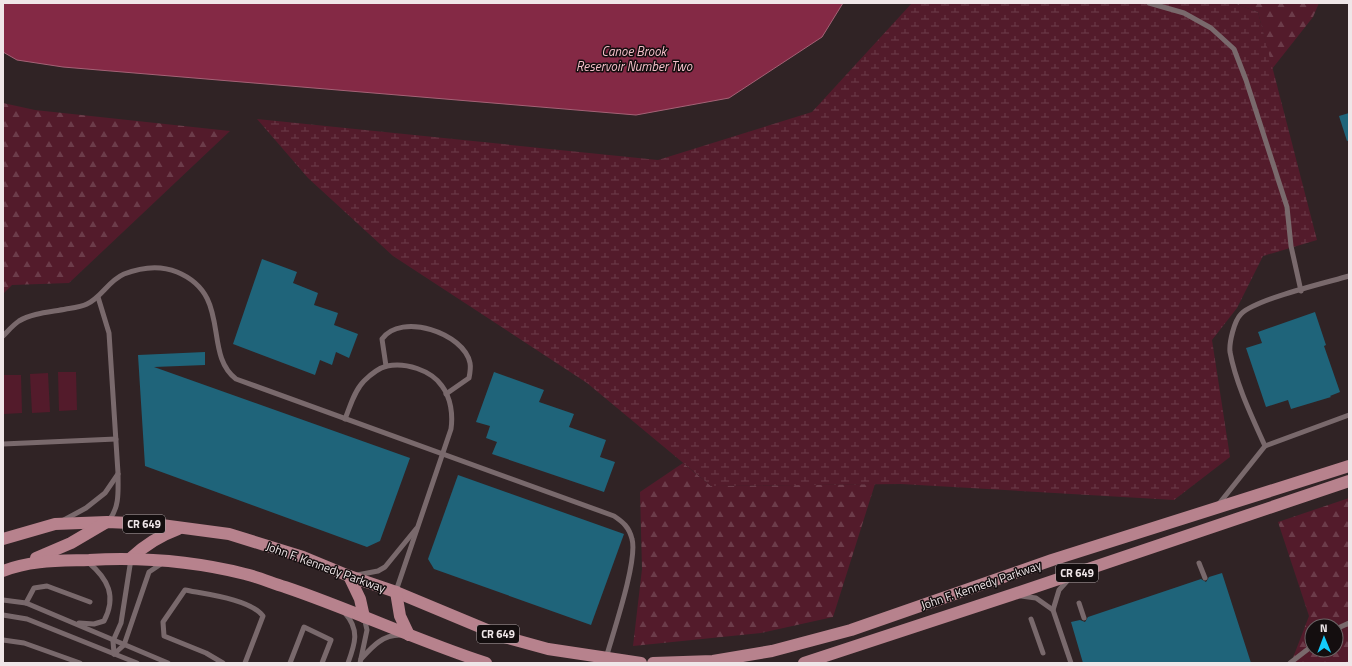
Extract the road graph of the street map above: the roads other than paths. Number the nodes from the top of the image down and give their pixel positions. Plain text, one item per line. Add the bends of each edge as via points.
1 (1149, 3) edge
2 (1349, 276) edge
3 (1301, 291) junction
4 (98, 297) junction
5 (3, 336) edge
6 (386, 366) junction
7 (446, 394) junction
8 (1349, 415) edge
9 (345, 419) junction
10 (116, 438) junction
11 (3, 444) edge
12 (1265, 446) junction
13 (442, 454) junction
14 (1349, 466) edge
15 (118, 473) junction
16 (1349, 481) edge
17 (1214, 509) junction
18 (107, 522) junction
19 (55, 524) junction
20 (418, 527) junction
21 (181, 528) junction
22 (3, 539) edge
23 (131, 558) junction
24 (85, 560) junction
25 (171, 561) junction
26 (1199, 562) dead end
27 (16, 566) junction
28 (3, 571) edge
29 (1075, 574) junction
30 (349, 576) junction
31 (1204, 578) dead end
32 (396, 592) junction
33 (1011, 595) junction
34 (3, 600) edge
35 (90, 602) dead end
36 (26, 603) junction
37 (1079, 603) dead end
38 (341, 608) junction
39 (1053, 610) junction
40 (3, 615) edge
41 (364, 617) junction
42 (1084, 618) dead end
43 (1031, 619) dead end
44 (74, 623) junction
45 (409, 635) junction
46 (3, 640) edge
47 (114, 641) junction
48 (124, 645) junction
49 (1304, 652) edge
50 (1043, 653) dead end
51 (114, 654) junction
52 (821, 660) edge
53 (361, 661) edge
54 (603, 661) edge
55 (80, 663) edge
56 (137, 663) edge
57 (168, 663) edge
58 (224, 663) edge
59 (245, 663) edge
60 (290, 663) edge
61 (322, 663) edge
62 (348, 663) edge
63 (486, 663) edge
64 (641, 663) edge
65 (653, 663) edge
66 (804, 663) edge
67 (1071, 663) edge
68 (1290, 663) edge

1 - 3 lane via 1184,13 1211,28 1234,49 1287,207 1291,246
2 - 3 lane
3 - 12 lane via 1254,305 1240,315 1233,330 1230,350 1254,422
4 - 5 lane via 85,305 35,315 19,322
4 - 9 lane via 109,283 140,269 156,267 186,276 199,285 208,298 222,359 229,374 242,382
4 - 10 lane via 109,333
6 - 7 lane via 414,367 425,372 437,380
6 - 7 lane via 382,339 390,331 400,327 413,327 440,333 458,345 470,361 469,378
6 - 9 lane via 363,382
7 - 13 lane via 453,416
8 - 12 lane
9 - 13 lane
10 - 11 lane
10 - 15 lane
12 - 17 lane
13 - 20 lane
13 - 54 lane via 614,516 626,524 632,540 633,561
14 - 17 main road, John F. Kennedy Parkway / CR 649
15 - 18 lane via 115,513
15 - 19 lane via 105,493 86,508
16 - 29 main road, John F. Kennedy Parkway / CR 649
17 - 65 main road, John F. Kennedy Parkway / CR 649 via 1052,560 851,630 794,646 713,661
18 - 19 main road, John F. Kennedy Parkway / CR 649
18 - 21 main road, John F. Kennedy Parkway / CR 649
18 - 27 main road via 71,543
19 - 22 main road, John F. Kennedy Parkway / CR 649
20 - 30 lane via 385,567 378,571
20 - 32 lane
21 - 23 main road via 163,534
21 - 30 main road, John F. Kennedy Parkway / CR 649 via 229,534 303,557
23 - 24 main road, CR 649
23 - 25 main road, CR 649
23 - 47 lane via 121,623
24 - 27 main road, CR 649 via 49,560
24 - 44 lane via 104,578 110,593 109,611 104,621 94,624
25 - 38 main road, CR 649 via 246,574
25 - 48 lane via 155,566 149,572
26 - 31 lane
27 - 28 main road, CR 649
29 - 33 main road, John F. Kennedy Parkway / CR 649
29 - 39 lane via 1059,590
30 - 32 main road, John F. Kennedy Parkway / CR 649
30 - 41 main road via 360,599
32 - 45 main road via 400,616
32 - 54 main road, John F. Kennedy Parkway / CR 649 via 504,637
33 - 39 lane via 1036,598
33 - 52 main road, John F. Kennedy Parkway / CR 649
34 - 36 lane
35 - 36 lane via 47,586 34,588
36 - 44 lane
37 - 42 lane
38 - 41 main road, CR 649
38 - 62 lane via 349,618 356,635
39 - 67 lane
40 - 51 lane via 27,620
41 - 45 main road, CR 649
41 - 53 lane via 367,630
43 - 50 lane
44 - 47 lane
45 - 53 lane via 387,637 377,643
45 - 63 main road, CR 649
46 - 55 lane via 24,643
47 - 48 lane
47 - 51 lane
48 - 51 lane
48 - 57 lane
49 - 68 lane
51 - 56 lane
52 - 66 main road, John F. Kennedy Parkway / CR 649
54 - 64 main road, John F. Kennedy Parkway / CR 649
58 - 59 lane via 164,636 163,622 184,590 258,609 263,616
60 - 61 lane via 304,627 331,640

